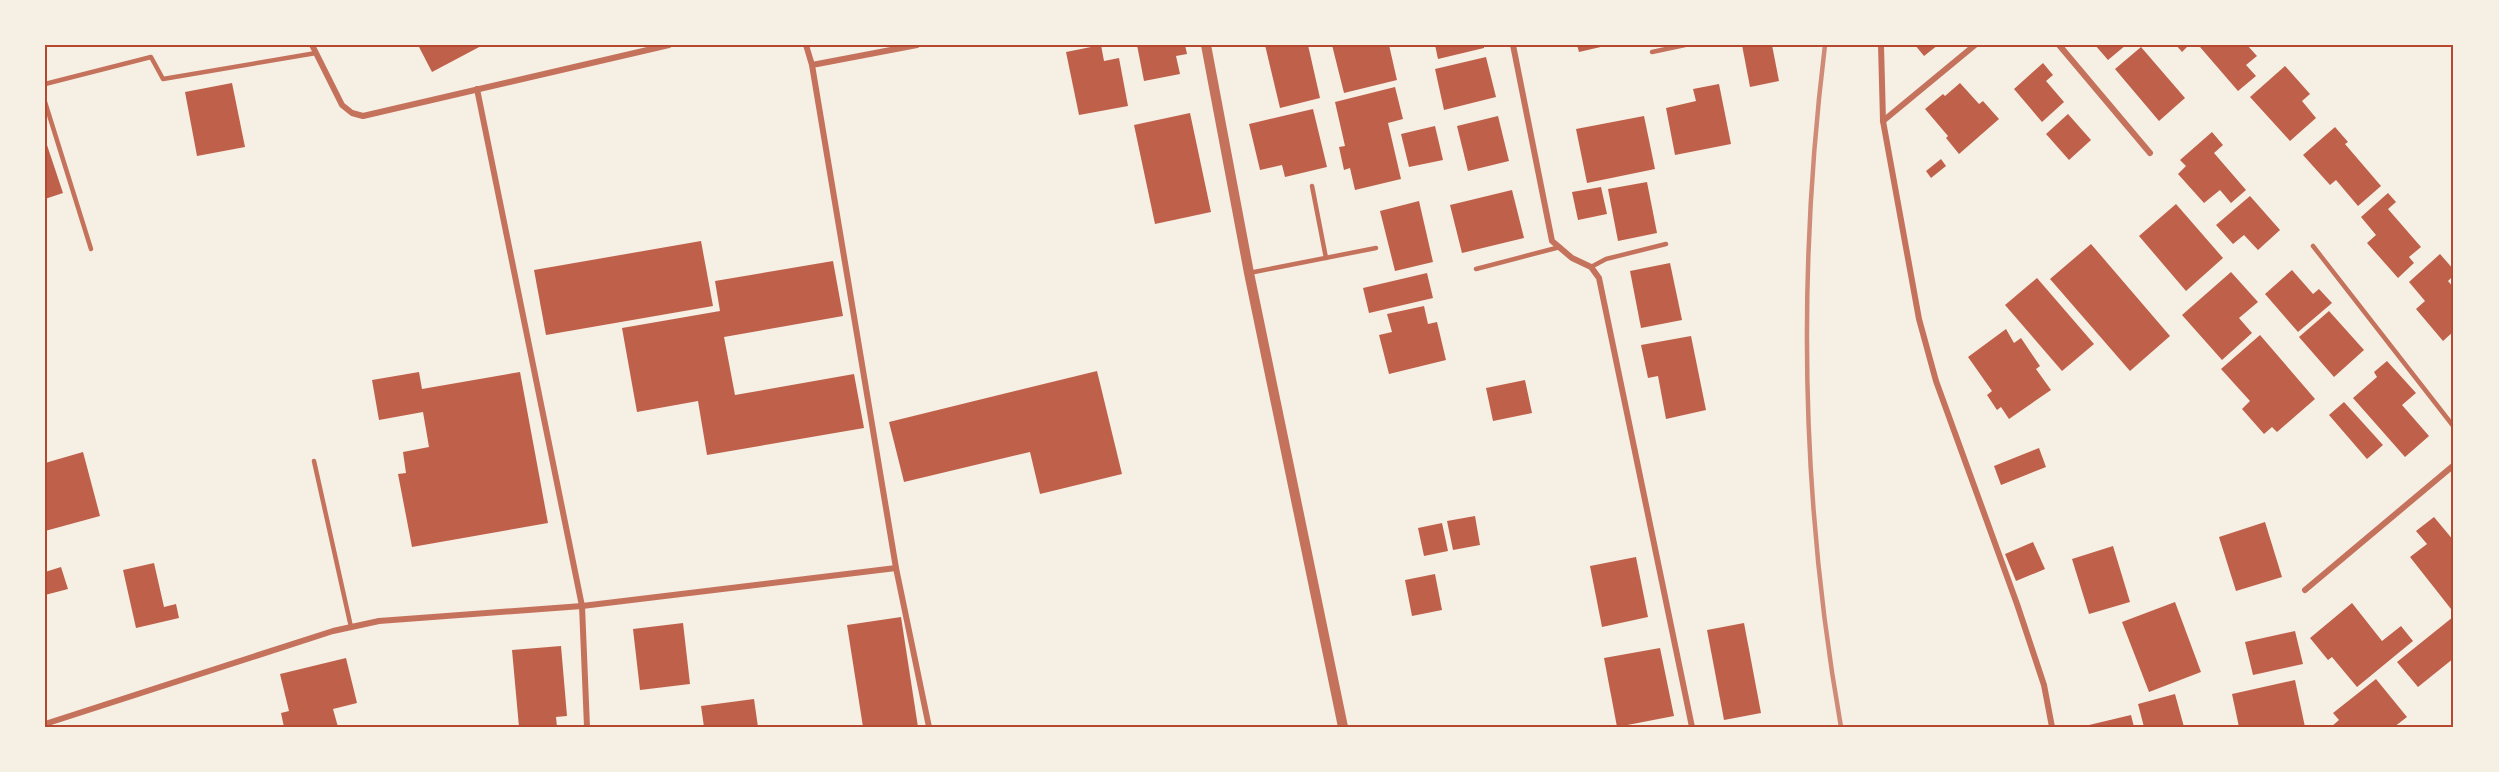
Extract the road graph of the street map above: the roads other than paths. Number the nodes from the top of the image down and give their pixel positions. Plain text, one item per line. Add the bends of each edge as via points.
1 (312, 45) edge
2 (669, 45) edge
3 (806, 45) edge
4 (917, 45) edge
5 (1206, 45) edge
6 (1513, 45) edge
7 (1684, 45) edge
8 (1881, 45) edge
9 (1975, 45) edge
10 (2059, 45) edge
11 (1652, 52) dead end
12 (316, 53) junction
13 (812, 65) junction
14 (45, 84) edge
15 (477, 89) junction
16 (45, 102) edge
17 (1883, 121) junction
18 (2150, 153) dead end
19 (1312, 186) dead end
20 (1666, 244) dead end
21 (2313, 246) dead end
22 (1560, 247) junction
23 (1376, 248) dead end
24 (91, 249) dead end
25 (1326, 258) junction
26 (1591, 267) junction
27 (1476, 269) dead end
28 (1249, 273) junction
29 (2454, 427) edge
30 (314, 461) dead end
31 (2454, 465) edge
32 (896, 568) junction
33 (2305, 590) dead end
34 (582, 606) junction
35 (351, 627) junction
36 (45, 724) edge
37 (587, 727) edge
38 (929, 727) edge
39 (1343, 727) edge
40 (1692, 727) edge
41 (2052, 727) edge

1 - 12 street
2 - 15 street
3 - 13 street
4 - 13 street
5 - 28 street
6 - 22 street via 1552,241
7 - 11 lane
8 - 17 street
9 - 17 street
10 - 18 street
12 - 14 lane via 163,79 151,57
12 - 15 street via 342,105 363,116
13 - 32 street
15 - 34 street
16 - 24 lane
17 - 41 street via 1919,319 1936,381 2017,604 2044,686
19 - 25 lane
20 - 26 lane via 1606,259
21 - 29 lane
22 - 26 street
22 - 27 lane
23 - 25 lane
25 - 28 lane
26 - 40 street via 1599,278
28 - 39 street
30 - 35 lane
31 - 33 street
32 - 34 street
32 - 38 street
34 - 35 street via 380,621
34 - 37 street
35 - 36 street

